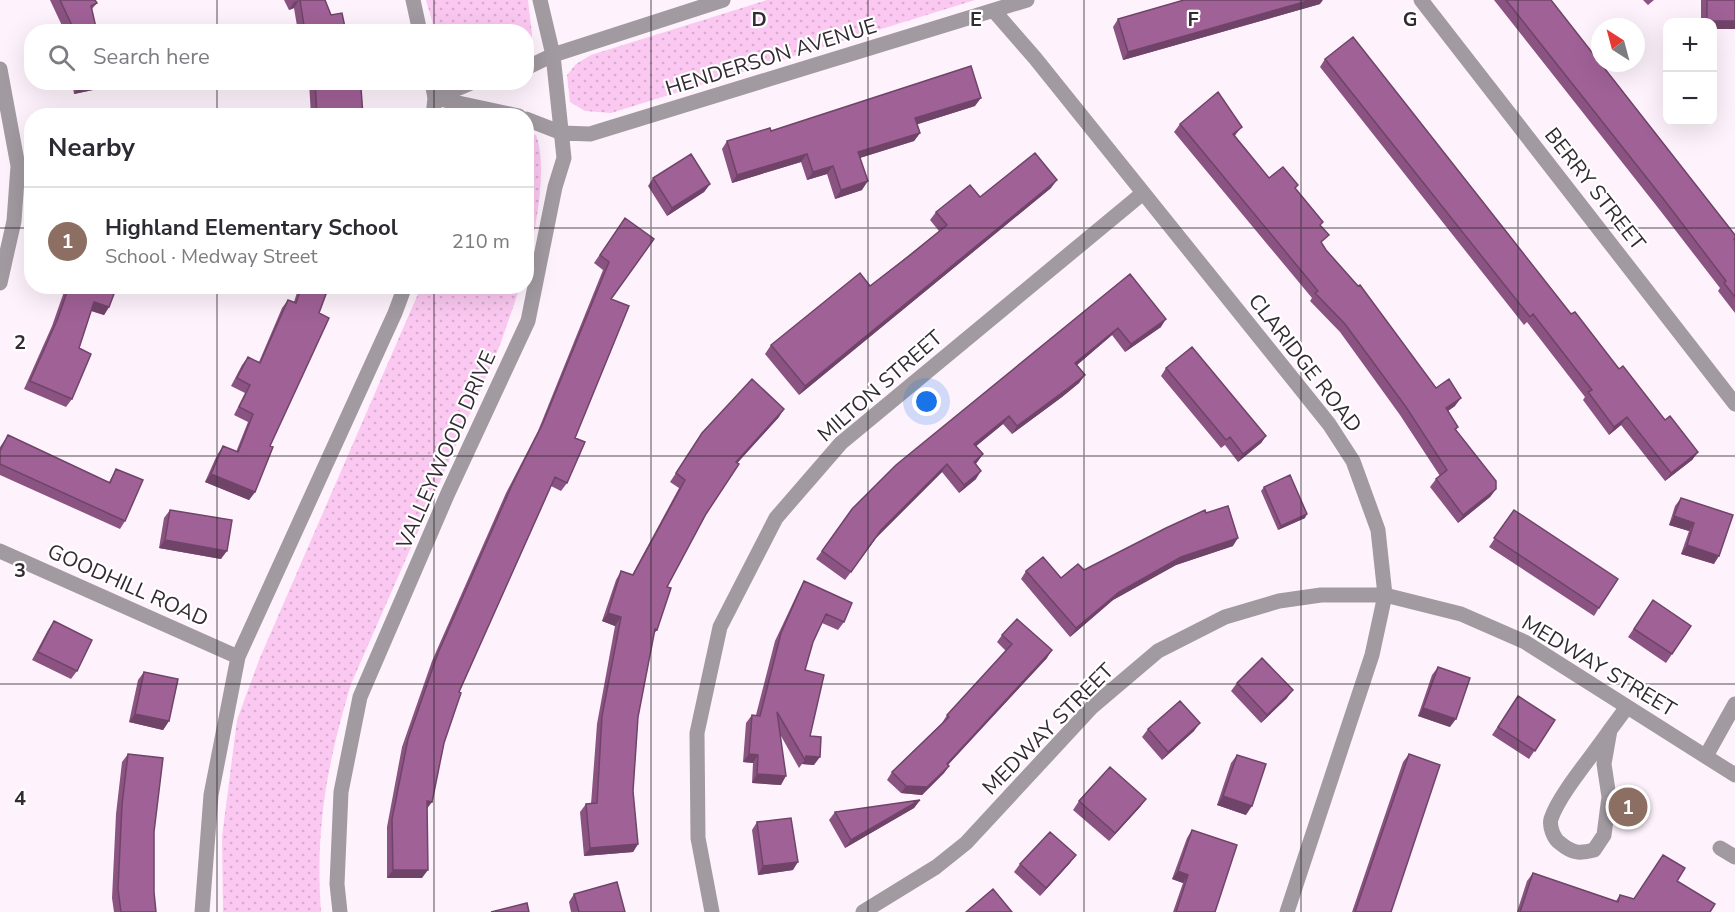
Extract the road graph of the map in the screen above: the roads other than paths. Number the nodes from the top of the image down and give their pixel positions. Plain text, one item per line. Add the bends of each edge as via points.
1 (413, 0) edge
2 (540, 0) edge
3 (723, 0) edge
4 (1027, 0) edge
5 (1421, 0) edge
6 (994, 11) junction
7 (418, 24) edge
8 (553, 55) junction
9 (534, 64) edge
10 (0, 69) edge
11 (434, 90) edge
12 (454, 90) edge
13 (435, 98) junction
14 (434, 108) edge
15 (482, 108) edge
16 (534, 121) edge
17 (562, 133) junction
18 (1143, 193) junction
19 (0, 283) edge
20 (534, 291) edge
21 (402, 294) edge
22 (533, 294) edge
23 (1735, 404) edge
24 (0, 552) edge
25 (1385, 595) junction
26 (238, 657) junction
27 (1735, 704) edge
28 (1627, 707) junction
29 (1610, 730) junction
30 (1706, 756) junction
31 (1735, 775) edge
32 (1720, 848) dead end
33 (1735, 857) edge
34 (202, 912) edge
35 (340, 912) edge
36 (712, 912) edge
37 (863, 912) edge
38 (1287, 912) edge

1 - 7 street
2 - 8 street, VALLEYWOOD DRIVE
3 - 8 street
4 - 6 street, HENDERSON AVENUE
5 - 23 street, BERRY STREET
6 - 17 street, HENDERSON AVENUE via 590,134
6 - 18 street, CLARIDGE ROAD
8 - 9 street
8 - 17 street, VALLEYWOOD DRIVE
10 - 19 street via 18,166 14,220
11 - 13 street
12 - 13 street
13 - 14 street
13 - 15 street
16 - 17 street, HENDERSON AVENUE
17 - 20 street, VALLEYWOOD DRIVE via 564,158
18 - 25 street, CLARIDGE ROAD via 1329,424 1353,461 1378,530
18 - 36 street, MILTON STREET via 841,443 776,518 720,627 697,733 698,838
21 - 26 street
22 - 35 street, VALLEYWOOD DRIVE via 528,321 360,697 341,792 337,884
24 - 26 street, GOODHILL ROAD
25 - 28 street, MEDWAY STREET via 1461,614 1525,642
25 - 37 street, MEDWAY STREET via 1321,595 1279,601 1225,617 1158,651 1092,707 966,843 936,867
25 - 38 street, CLARIDGE ROAD via 1372,655
26 - 34 street via 211,795
27 - 30 street
28 - 29 street
28 - 30 street, MEDWAY STREET
29 - 29 street via 1604,764 1609,797 1604,835 1594,850 1581,854 1570,851 1554,839 1550,822
30 - 31 street, MEDWAY STREET
32 - 33 street

